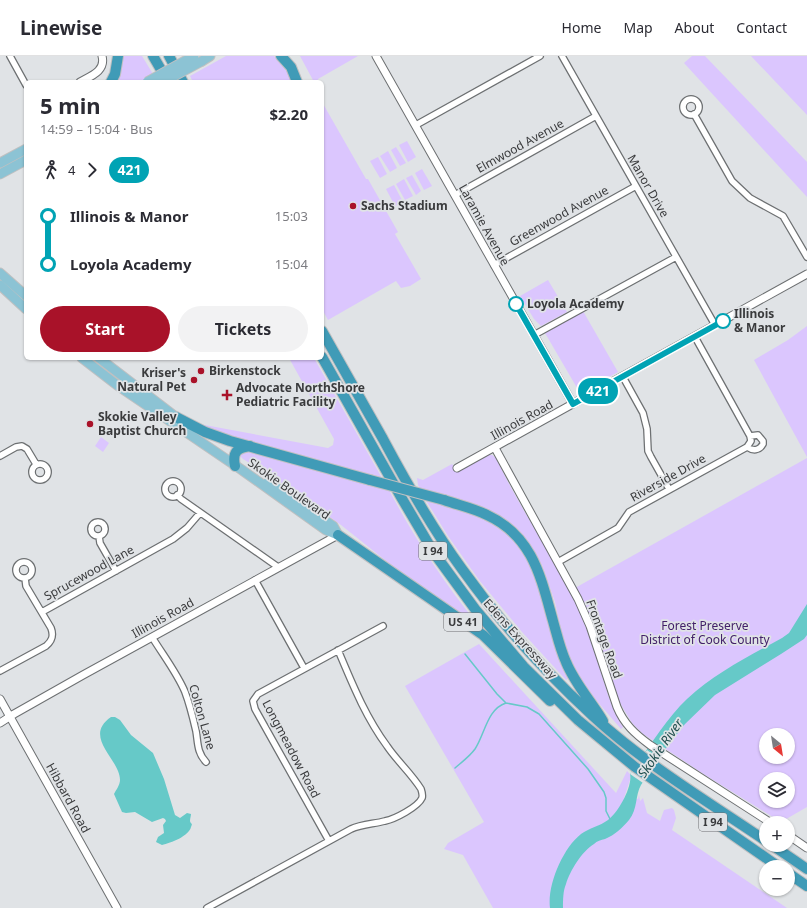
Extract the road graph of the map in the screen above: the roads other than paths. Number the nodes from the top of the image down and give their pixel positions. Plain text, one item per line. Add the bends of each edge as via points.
1 (10, 56) edge
2 (102, 56) edge
3 (118, 56) edge
4 (153, 56) edge
5 (168, 56) edge
6 (210, 56) edge
7 (281, 56) edge
8 (376, 56) edge
9 (540, 56) edge
10 (562, 56) edge
11 (198, 58) edge
12 (83, 80) edge
13 (112, 80) edge
14 (151, 80) edge
15 (166, 80) edge
16 (167, 80) edge
17 (182, 80) edge
18 (296, 80) edge
19 (24, 81) edge
20 (694, 114) dead end
21 (596, 116) junction
22 (416, 125) junction
23 (24, 150) edge
24 (24, 161) edge
25 (0, 163) edge
26 (0, 174) edge
27 (636, 186) junction
28 (455, 195) junction
29 (676, 257) junction
30 (807, 257) edge
31 (494, 265) junction
32 (0, 272) edge
33 (807, 274) edge
34 (0, 285) edge
35 (24, 294) edge
36 (24, 307) edge
37 (716, 326) junction
38 (324, 335) edge
39 (534, 335) junction
40 (695, 337) junction
41 (85, 360) edge
42 (102, 360) edge
43 (324, 360) edge
44 (623, 377) junction
45 (573, 404) junction
46 (176, 418) junction
47 (250, 446) junction
48 (495, 448) junction
49 (0, 456) edge
50 (235, 462) junction
51 (36, 464) dead end
52 (457, 468) dead end
53 (669, 489) junction
54 (177, 495) dead end
55 (200, 513) junction
56 (338, 535) junction
57 (99, 536) dead end
58 (558, 562) junction
59 (278, 567) junction
60 (116, 571) junction
61 (25, 578) dead end
62 (255, 580) junction
63 (42, 612) junction
64 (382, 626) dead end
65 (152, 637) junction
66 (338, 650) junction
67 (304, 668) junction
68 (0, 671) edge
69 (0, 699) edge
70 (10, 716) junction
71 (578, 720) junction
72 (0, 723) edge
73 (607, 728) junction
74 (206, 762) dead end
75 (760, 816) edge
76 (759, 836) edge
77 (795, 839) edge
78 (329, 840) junction
79 (807, 848) edge
80 (782, 852) edge
81 (769, 860) edge
82 (807, 869) edge
83 (795, 878) edge
84 (807, 886) edge
85 (117, 908) edge
86 (207, 908) edge

1 - 19 street
2 - 12 street via 101,69
3 - 13 highway
4 - 16 highway
5 - 17 highway
6 - 11 main road
7 - 18 highway via 291,67
8 - 22 street, Laramie Avenue
9 - 22 street
10 - 21 street, Manor Drive
11 - 14 main road, bridge
11 - 15 main road, bridge
20 - 30 street via 732,181 750,198 783,216
21 - 27 street, Manor Drive
21 - 28 street, Elmwood Avenue
22 - 28 street, Laramie Avenue
23 - 25 main road
24 - 26 main road
27 - 29 street, Manor Drive
27 - 31 street, Greenwood Avenue
28 - 31 street, Laramie Avenue
29 - 37 street, Manor Drive
29 - 39 street
31 - 39 street, Laramie Avenue
32 - 35 main road
33 - 37 street, Illinois Road
34 - 36 main road
37 - 40 street, Illinois Road
38 - 73 highway, Edens Expressway / I 94 via 415,497 461,568 523,646 561,686
39 - 45 street, Laramie Avenue
40 - 44 street, Illinois Road
40 - 53 street, Riverside Drive via 749,441
41 - 50 main road, Skokie Boulevard / US 41 via 117,385
42 - 46 main road, Skokie Boulevard / US 41
43 - 71 highway, Edens Expressway / I 94 via 401,497 448,572 475,609 524,667
44 - 45 street, Illinois Road
44 - 53 street via 643,413 650,458
45 - 48 street, Illinois Road
46 - 47 highway, US 41 via 205,432
46 - 50 main road, Skokie Boulevard / US 41
47 - 50 highway via 236,451
47 - 73 highway, US 41, bridge via 444,500 488,515 507,527 528,550 538,568 566,663
48 - 52 street, Illinois Road
48 - 58 street, Frontage Road
49 - 51 street via 22,446
50 - 56 main road, Skokie Boulevard / US 41 via 333,526
53 - 58 street, Riverside Drive via 629,512 618,528
54 - 55 street
55 - 59 street
55 - 60 street, Sprucewood Lane via 188,528 174,539
56 - 59 street, Illinois Road
56 - 71 highway, US 41 via 483,634 564,715
57 - 60 street via 100,543
58 - 75 street, Frontage Road via 590,626 621,716 634,732 650,744
59 - 62 street, Illinois Road
60 - 63 street, Sprucewood Lane
61 - 63 street via 26,586
62 - 65 street, Illinois Road
62 - 67 street
63 - 68 street, Sprucewood Lane via 51,628 52,640 46,646
64 - 66 street, Longmeadow Road
65 - 70 street, Illinois Road
65 - 74 street, Colton Lane via 185,693 199,751
66 - 67 street, Longmeadow Road
66 - 78 street via 357,697 375,728 419,786 423,796 420,802 394,818 357,826
67 - 78 street, Longmeadow Road via 258,694 253,704
69 - 70 street, Hibbard Road
70 - 72 street, Illinois Road
70 - 85 street, Hibbard Road
71 - 81 highway, Edens Expressway / I 94 via 635,767
73 - 76 highway, Edens Expressway / I 94 via 655,766
77 - 79 street
78 - 86 street
80 - 82 highway
83 - 84 highway

